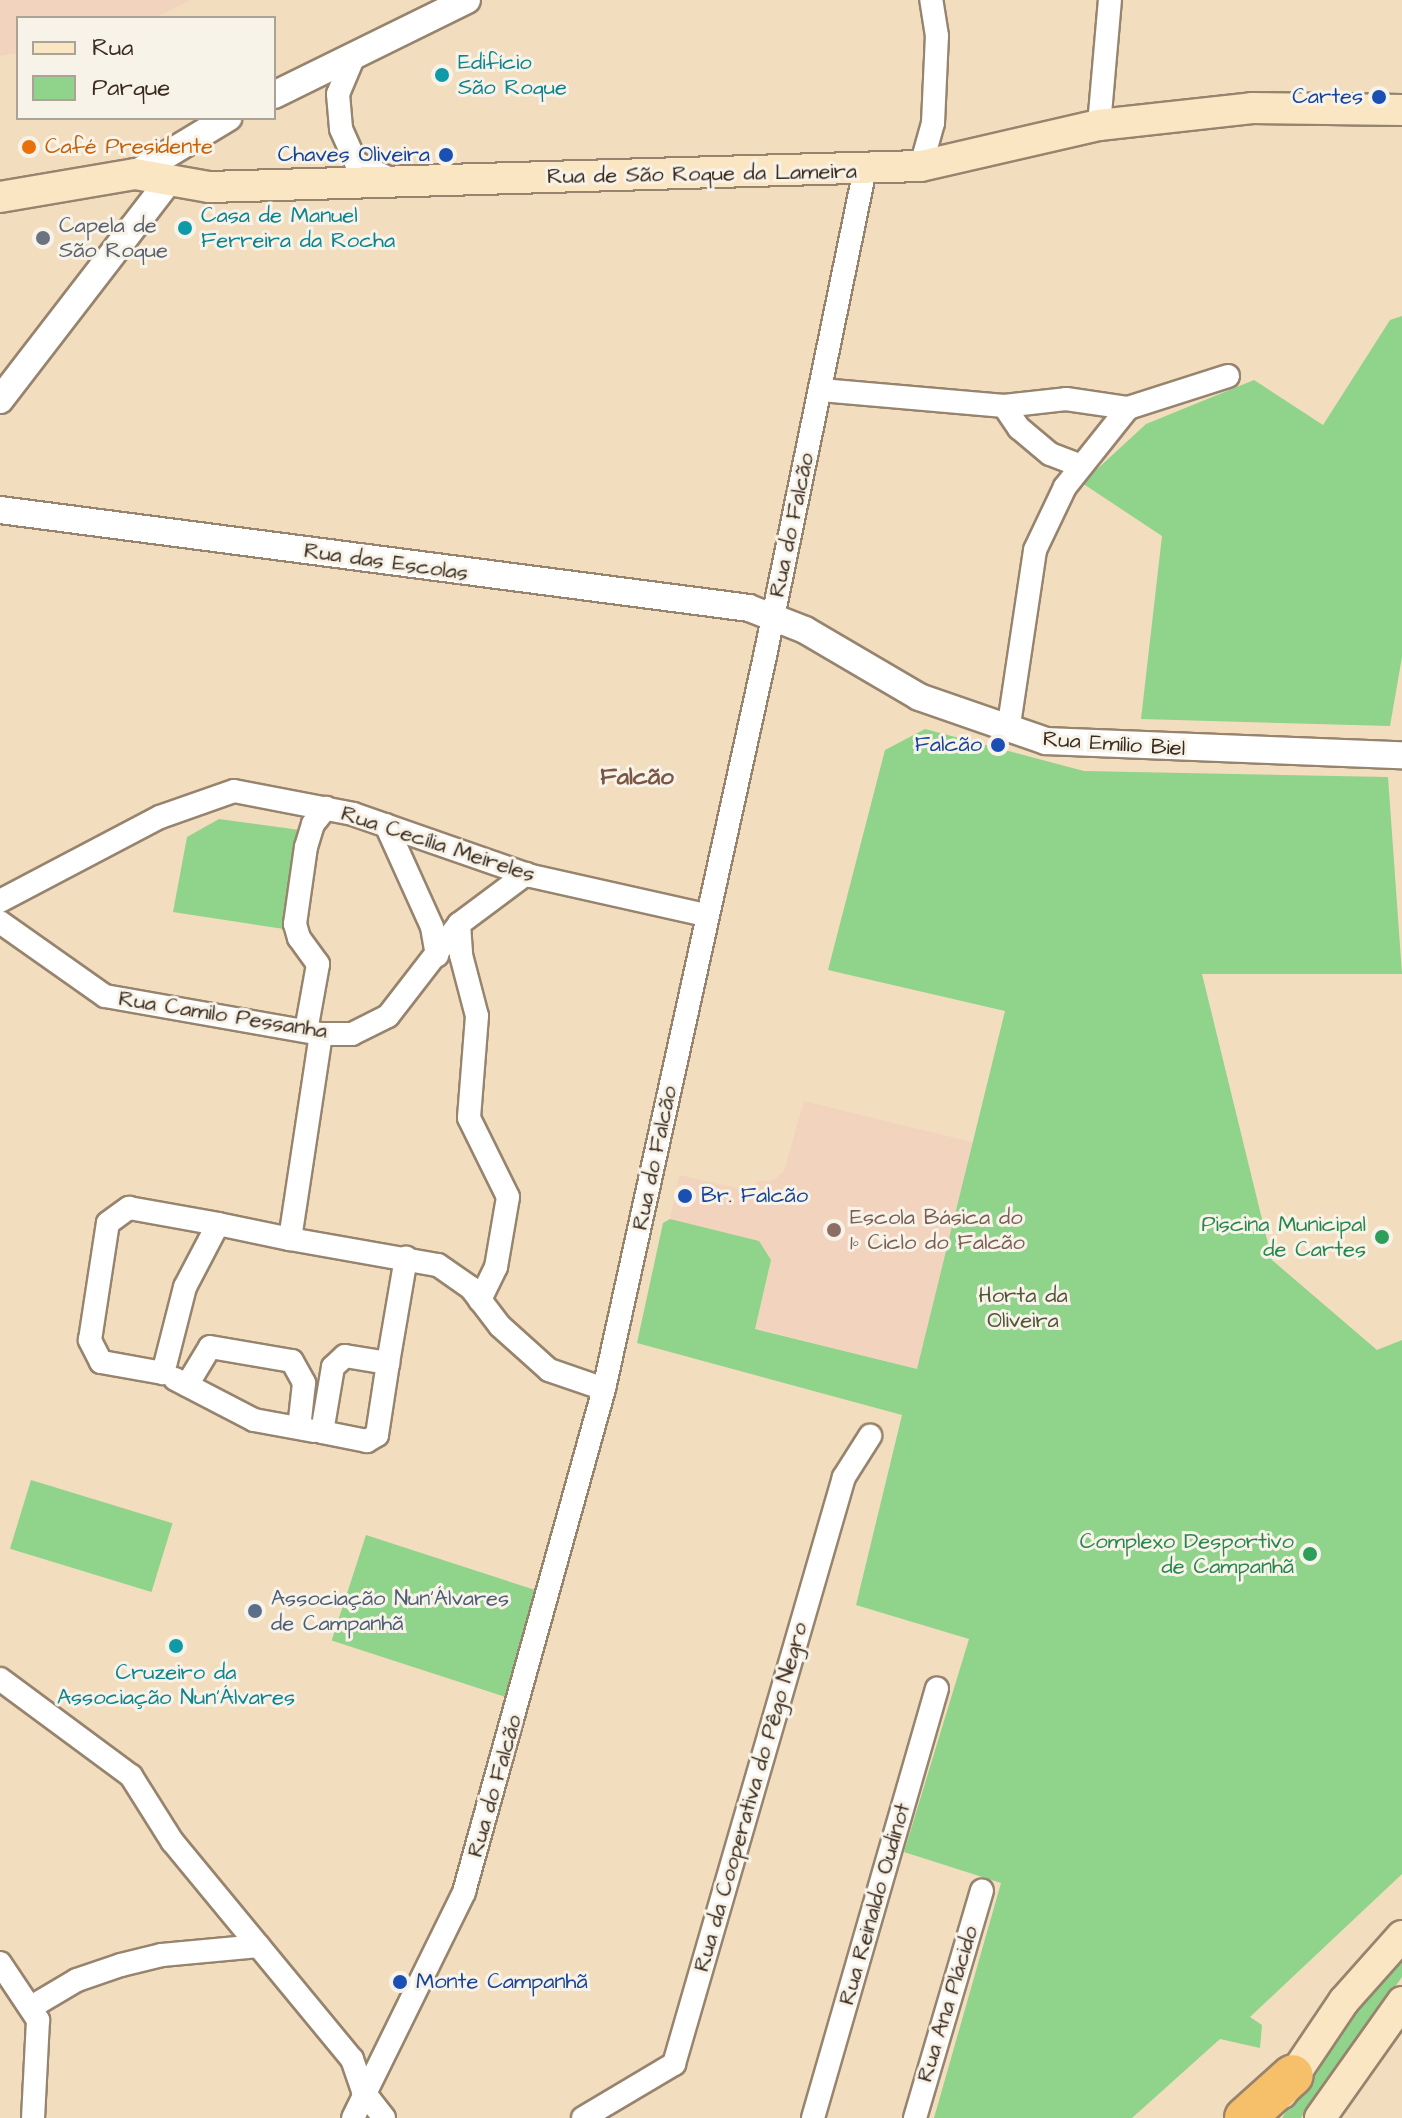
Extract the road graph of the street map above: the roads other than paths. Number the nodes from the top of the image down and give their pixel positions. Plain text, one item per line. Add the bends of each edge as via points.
1 (467, 0) edge
2 (931, 0) edge
3 (1110, 0) edge
4 (354, 56) junction
5 (276, 94) edge
6 (1402, 110) edge
7 (225, 120) edge
8 (1099, 125) junction
9 (921, 166) junction
10 (865, 170) junction
11 (135, 174) junction
12 (395, 181) junction
13 (167, 183) junction
14 (0, 197) edge
15 (1228, 376) dead end
16 (821, 390) junction
17 (0, 400) edge
18 (1004, 406) junction
19 (1128, 408) junction
20 (1081, 466) junction
21 (0, 510) edge
22 (772, 615) junction
23 (1008, 731) junction
24 (1402, 755) edge
25 (326, 808) junction
26 (386, 825) junction
27 (526, 874) junction
28 (0, 901) edge
29 (706, 915) junction
30 (0, 922) edge
31 (459, 924) junction
32 (437, 956) junction
33 (314, 1033) junction
34 (218, 1224) junction
35 (290, 1239) junction
36 (406, 1258) junction
37 (480, 1300) junction
38 (388, 1363) junction
39 (163, 1373) junction
40 (187, 1385) junction
41 (604, 1389) junction
42 (299, 1428) junction
43 (322, 1432) junction
44 (870, 1436) dead end
45 (0, 1679) edge
46 (937, 1689) dead end
47 (982, 1891) dead end
48 (1402, 1936) edge
49 (259, 1946) junction
50 (0, 1963) edge
51 (1402, 2002) edge
52 (33, 2006) junction
53 (1293, 2075) junction
54 (363, 2091) junction
55 (33, 2118) edge
56 (353, 2118) edge
57 (384, 2118) edge
58 (583, 2118) edge
59 (813, 2118) edge
60 (915, 2118) edge
61 (1245, 2118) edge
62 (1266, 2118) edge
63 (1320, 2118) edge

1 - 4 street
2 - 9 street via 937,36 933,123
3 - 8 street
4 - 5 street
4 - 12 street via 338,94 341,129 356,163
6 - 8 main road, Rua de São Roque da Lameira via 1252,108
7 - 11 street
8 - 9 main road, Rua de São Roque da Lameira
9 - 10 main road, Rua de São Roque da Lameira
10 - 12 main road, Rua de São Roque da Lameira
10 - 16 street, Rua do Falcão
11 - 13 main road, Rua de São Roque da Lameira
11 - 14 main road, Rua de São Roque da Lameira
12 - 13 main road, Rua de São Roque da Lameira via 209,187
13 - 17 street
15 - 19 street
16 - 18 street
16 - 22 street, Rua do Falcão
18 - 19 street via 1066,399
18 - 20 street via 1019,428 1050,454
19 - 20 street
20 - 23 street via 1035,550
21 - 22 street, Rua das Escolas
22 - 23 street, Rua Emílio Biel via 919,697
22 - 29 street, Rua do Falcão
23 - 24 street, Rua Emílio Biel via 1084,746
25 - 26 street, Rua Cecília Meireles
25 - 28 street, Rua Cecília Meireles via 234,791 203,799
25 - 33 street via 313,824 306,847 295,924 318,964
26 - 27 street, Rua Cecília Meireles
26 - 32 street via 427,915
27 - 29 street, Rua Cecília Meireles
27 - 31 street, Rua Camilo Pessanha
29 - 41 street, Rua do Falcão
30 - 33 street, Rua Camilo Pessanha via 105,996
31 - 32 street, Rua Camilo Pessanha
31 - 37 street via 477,1016 469,1118 508,1197 496,1267
32 - 33 street, Rua Camilo Pessanha via 399,1005 374,1026 352,1034
33 - 35 street
34 - 35 street
34 - 39 street via 185,1287
34 - 39 street via 129,1208 108,1223 92,1352 101,1362
35 - 36 street
36 - 37 street via 438,1265
36 - 38 street
37 - 41 street via 500,1326 549,1370
38 - 43 street via 345,1356 336,1360
38 - 43 street via 373,1439
39 - 40 street
40 - 42 street via 254,1420
40 - 42 street via 210,1347 292,1361 304,1383
41 - 54 street, Rua do Falcão via 464,1892
42 - 43 street
44 - 58 street, Rua da Cooperativa do Pêgo Negro via 844,1477 674,2064
45 - 49 street via 131,1776 172,1841
46 - 59 street, Rua Reinaldo Oudinot
47 - 60 street, Rua Ana Plácido
48 - 53 main road via 1344,2001
49 - 52 street via 162,1955 121,1965 77,1980
49 - 54 street via 352,2059
50 - 52 street
51 - 63 main road
52 - 55 street via 40,2034
53 - 61 highway
53 - 62 main road
54 - 56 street, Rua do Falcão
54 - 57 street

